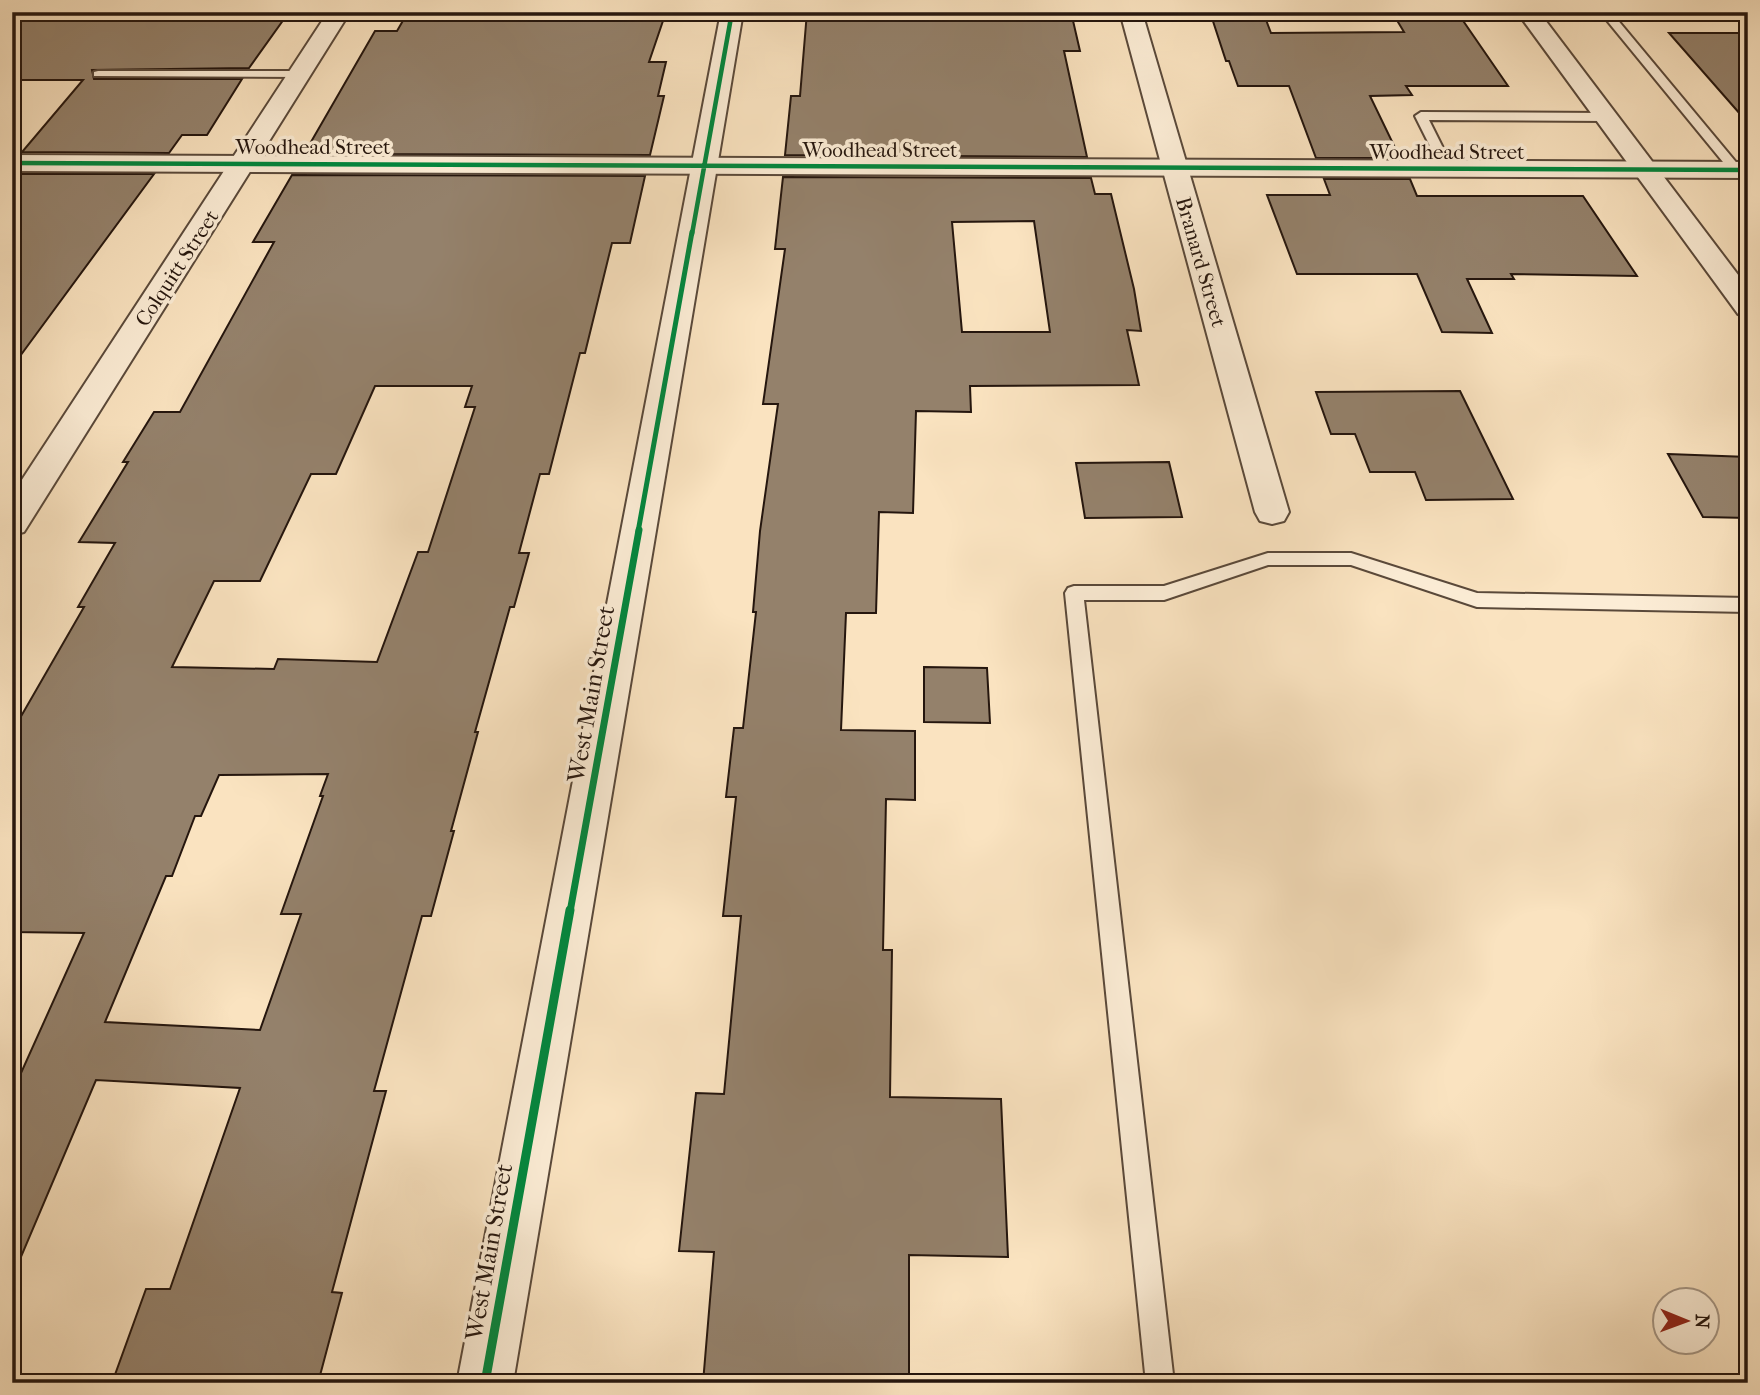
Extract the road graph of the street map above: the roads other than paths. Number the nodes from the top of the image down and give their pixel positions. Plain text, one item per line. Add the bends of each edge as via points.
1 (339, 12) edge
2 (732, 12) edge
3 (1131, 12) edge
4 (1528, 12) edge
5 (1605, 12) edge
6 (98, 74) dead end
7 (301, 74) junction
8 (1606, 117) junction
9 (12, 163) edge
10 (244, 164) junction
11 (706, 166) junction
12 (1175, 169) junction
13 (1448, 170) junction
14 (1646, 170) junction
15 (1742, 170) edge
16 (1748, 308) edge
17 (1272, 512) dead end
18 (12, 523) edge
19 (1748, 605) edge
20 (485, 1383) edge
21 (1160, 1383) edge

1 - 7 street, Colquitt Street
2 - 11 street, West Main Street
3 - 12 street, Branard Street
4 - 8 street
5 - 15 lane
6 - 7 lane
7 - 10 street, Colquitt Street
8 - 13 lane via 1421,117
8 - 14 street
9 - 10 street, Woodhead Street
10 - 11 street, Woodhead Street
10 - 18 street, Colquitt Street
11 - 12 street, Woodhead Street
11 - 20 street, West Main Street
12 - 13 street, Woodhead Street
12 - 17 street, Branard Street
13 - 14 street, Woodhead Street
14 - 15 street, Woodhead Street
14 - 16 street
19 - 21 lane via 1477,600 1351,559 1268,559 1164,593 1074,593

